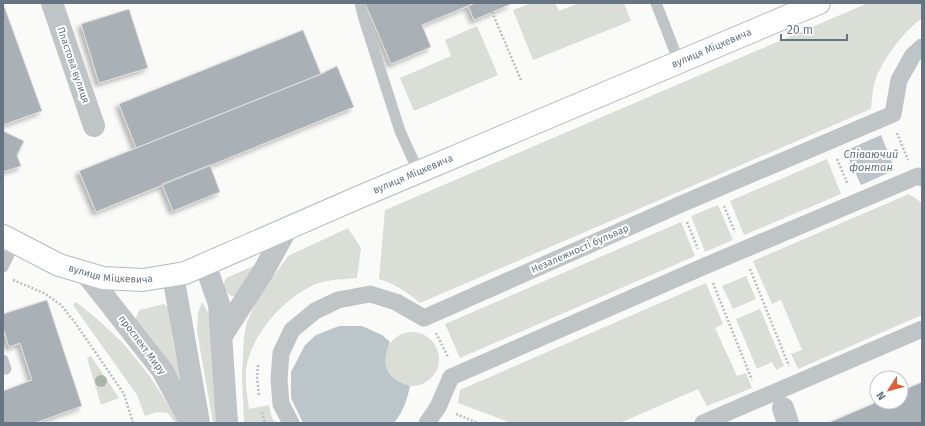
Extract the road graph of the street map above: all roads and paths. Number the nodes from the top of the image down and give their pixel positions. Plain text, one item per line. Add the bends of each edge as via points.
1 (52, 3) edge
2 (360, 3) edge
3 (656, 3) edge
4 (819, 3) edge
5 (492, 12) dead end
6 (922, 47) edge
7 (679, 62) junction
8 (521, 80) dead end
9 (893, 114) junction
10 (94, 126) dead end
11 (830, 141) junction
12 (419, 173) junction
13 (920, 177) edge
14 (718, 189) junction
15 (855, 202) junction
16 (679, 205) junction
17 (286, 230) junction
18 (9, 239) edge
19 (743, 250) junction
20 (205, 264) junction
21 (706, 266) junction
22 (3, 267) edge
23 (85, 272) junction
24 (173, 275) junction
25 (10, 279) dead end
26 (424, 318) junction
27 (922, 329) edge
28 (221, 337) junction
29 (3, 360) edge
30 (3, 369) edge
31 (451, 377) junction
32 (796, 383) junction
33 (760, 398) junction
34 (133, 423) edge
35 (191, 423) edge
36 (199, 423) edge
37 (227, 423) edge
38 (291, 423) edge
39 (427, 423) edge
40 (704, 423) edge

1 - 10 street, Пластова вулиця
2 - 12 lane via 400,131
3 - 7 lane
4 - 7 main road, вулиця Міцкевича
5 - 8 path
6 - 9 street via 913,55 899,80
7 - 12 main road, вулиця Міцкевича
9 - 11 street, Незалежності бульвар
9 - 13 path via 896,130 907,157
11 - 14 street, Незалежності бульвар
11 - 15 path
12 - 17 main road, вулиця Міцкевича
13 - 15 street
14 - 16 street, Незалежності бульвар
14 - 19 path
15 - 19 street
16 - 21 path
16 - 26 street, Незалежності бульвар
17 - 20 main road, вулиця Міцкевича
17 - 28 street via 263,272
18 - 22 lane
18 - 23 main road, вулиця Міцкевича via 59,265
19 - 21 street
19 - 32 path
20 - 24 main road, вулиця Міцкевича via 186,273
20 - 28 street via 219,304
21 - 31 street
21 - 33 path
23 - 24 main road, вулиця Міцкевича via 103,278 143,280
23 - 35 street, проспект Миру via 162,370
24 - 36 street
25 - 34 path via 44,293 61,305 124,394
26 - 31 path via 443,345 450,362
26 - 38 street via 396,302 370,294 338,300 315,311 292,330 281,354 281,404
27 - 32 street
28 - 37 street
29 - 30 lane via 6,368
31 - 39 street via 438,407
32 - 33 street
33 - 40 street

